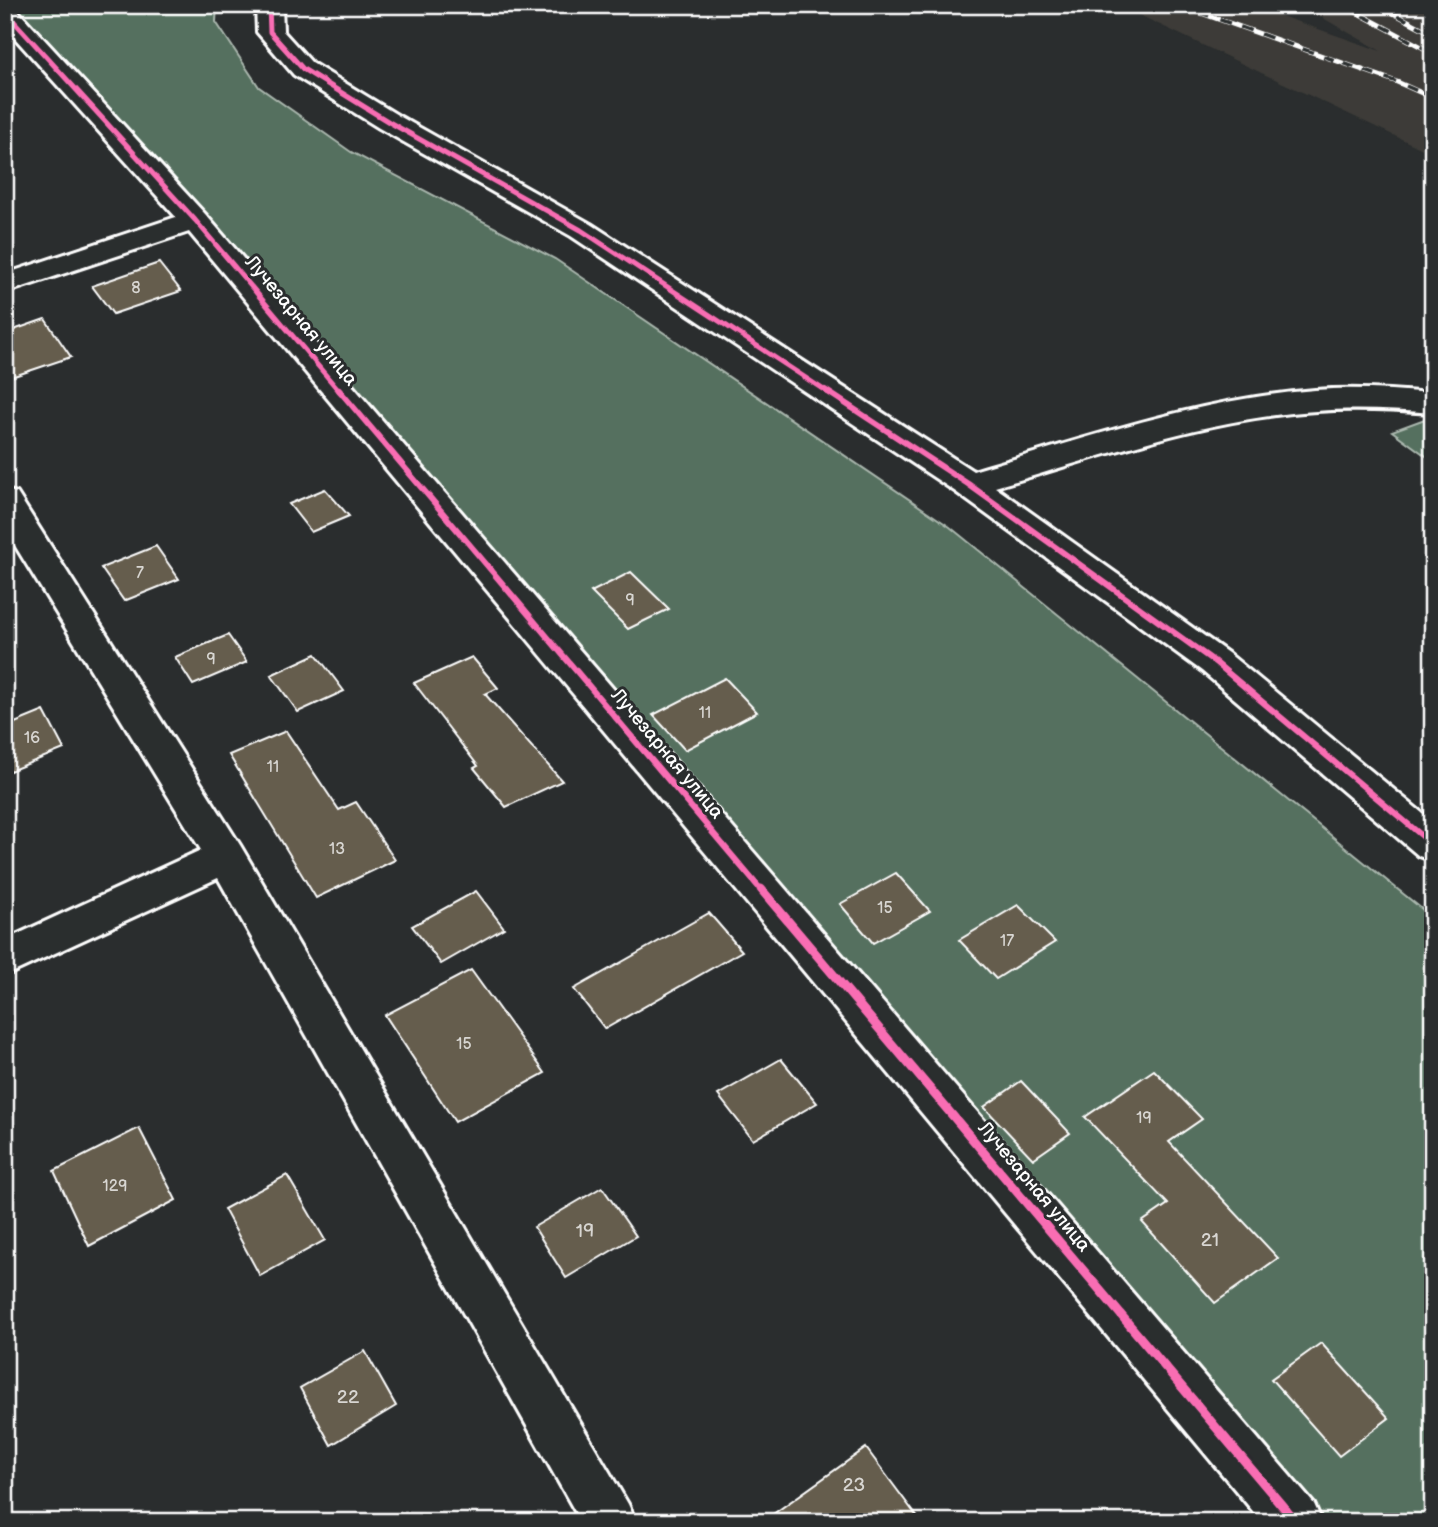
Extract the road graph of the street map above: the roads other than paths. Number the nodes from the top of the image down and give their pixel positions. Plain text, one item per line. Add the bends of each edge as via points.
1 (269, 5) edge
2 (5, 18) edge
3 (195, 220) junction
4 (5, 284) edge
5 (1433, 403) edge
6 (968, 484) junction
7 (5, 501) edge
8 (1433, 845) edge
9 (226, 856) junction
10 (5, 959) edge
11 (610, 1522) edge
12 (1296, 1522) edge

1 - 6 street via 270,32 303,69 581,230
2 - 3 street, Лучезарная улица via 10,17
3 - 4 street
3 - 12 street, Лучезарная улица
5 - 6 street via 1375,398 1305,401 1212,415
6 - 8 street via 1215,662
7 - 9 street
9 - 10 street
9 - 11 street

